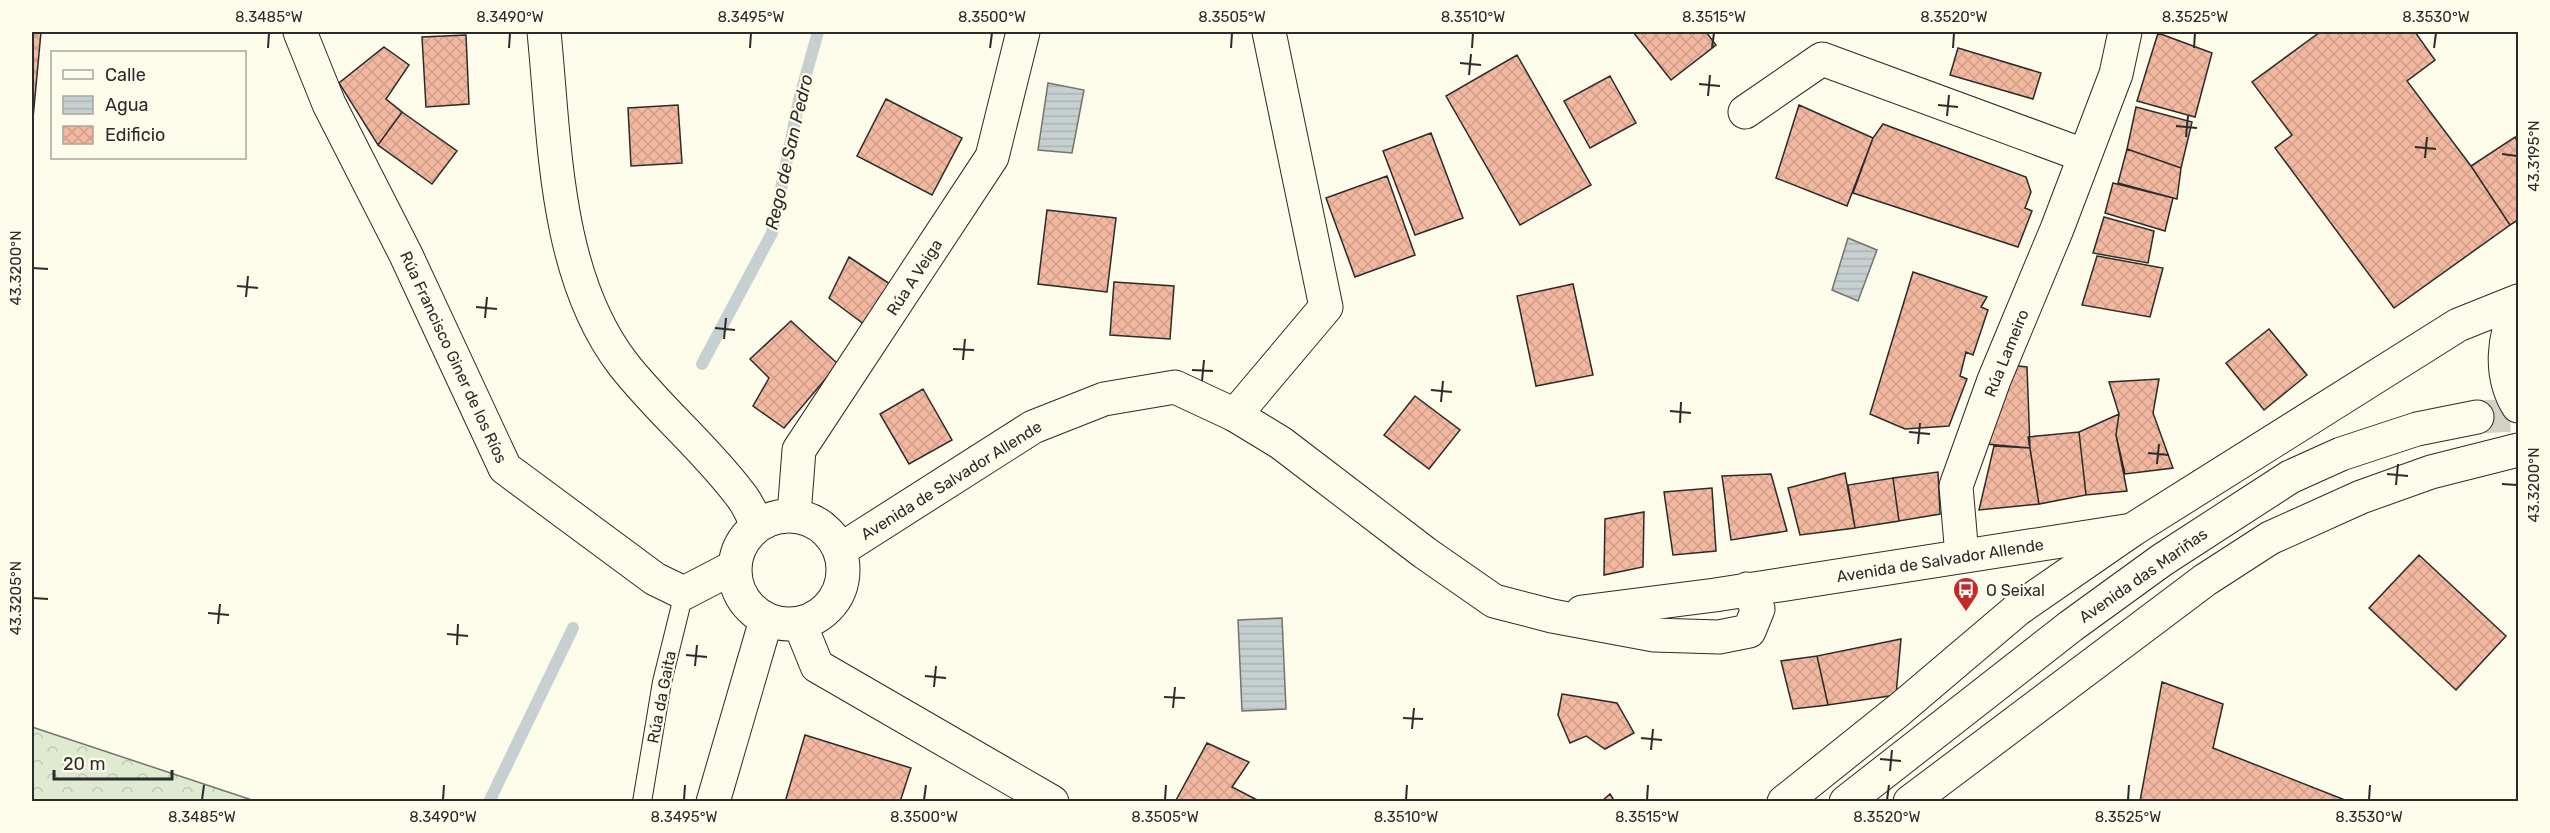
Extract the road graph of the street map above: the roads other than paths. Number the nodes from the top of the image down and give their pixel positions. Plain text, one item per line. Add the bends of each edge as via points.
1 (300, 32) edge
2 (544, 32) edge
3 (1023, 32) edge
4 (1269, 32) edge
5 (2124, 32) edge
6 (1745, 112) dead end
7 (2083, 155) junction
8 (2518, 301) edge
9 (2518, 306) edge
10 (2518, 406) edge
11 (1235, 415) junction
12 (2477, 417) tunnel mouth
13 (2518, 450) edge
14 (794, 515) junction
15 (758, 525) junction
16 (2132, 530) junction
17 (840, 550) junction
18 (1962, 556) junction
19 (734, 567) junction
20 (684, 593) junction
21 (766, 620) junction
22 (800, 624) junction
23 (642, 801) edge
24 (713, 801) edge
25 (1052, 801) edge
26 (1784, 801) edge
27 (1846, 801) edge
28 (1910, 801) edge

1 - 20 main road, Rúa Francisco Giner de los Ríos via 329,104 406,255 505,468 656,579
2 - 15 main road via 570,246 598,324 621,362 741,495
3 - 14 main road, Rúa A Veiga via 992,158 799,450
4 - 11 main road via 1326,307
5 - 7 main road, Rúa Lameiro via 2116,74
6 - 7 main road via 1822,59
7 - 18 main road, Rúa Lameiro via 1956,486
8 - 16 main road via 2458,325
9 - 10 main road via 2505,351 2507,378
11 - 17 main road, Avenida de Salvador Allende via 1175,387 1104,399 1033,427
11 - 18 main road, Avenida de Salvador Allende via 1281,443 1494,601 1552,616 1654,635 1719,637 1749,631 1758,609 1747,590
12 - 27 main road, Avenida das Mariñas via 2417,429 2341,454 2290,477 2162,560 2071,626
13 - 28 main road via 2431,472 2361,497 2270,538 2205,580
14 - 15 main road via 775,517
14 - 17 main road via 821,526
15 - 19 main road via 745,536
16 - 18 main road, Avenida de Salvador Allende
16 - 26 main road via 2018,609
17 - 22 main road via 844,568 841,587 832,604
19 - 20 main road
19 - 21 main road via 735,583 742,598
20 - 23 lane, Rúa da Gaita via 662,682
21 - 22 main road
21 - 24 main road
22 - 25 main road via 817,666

